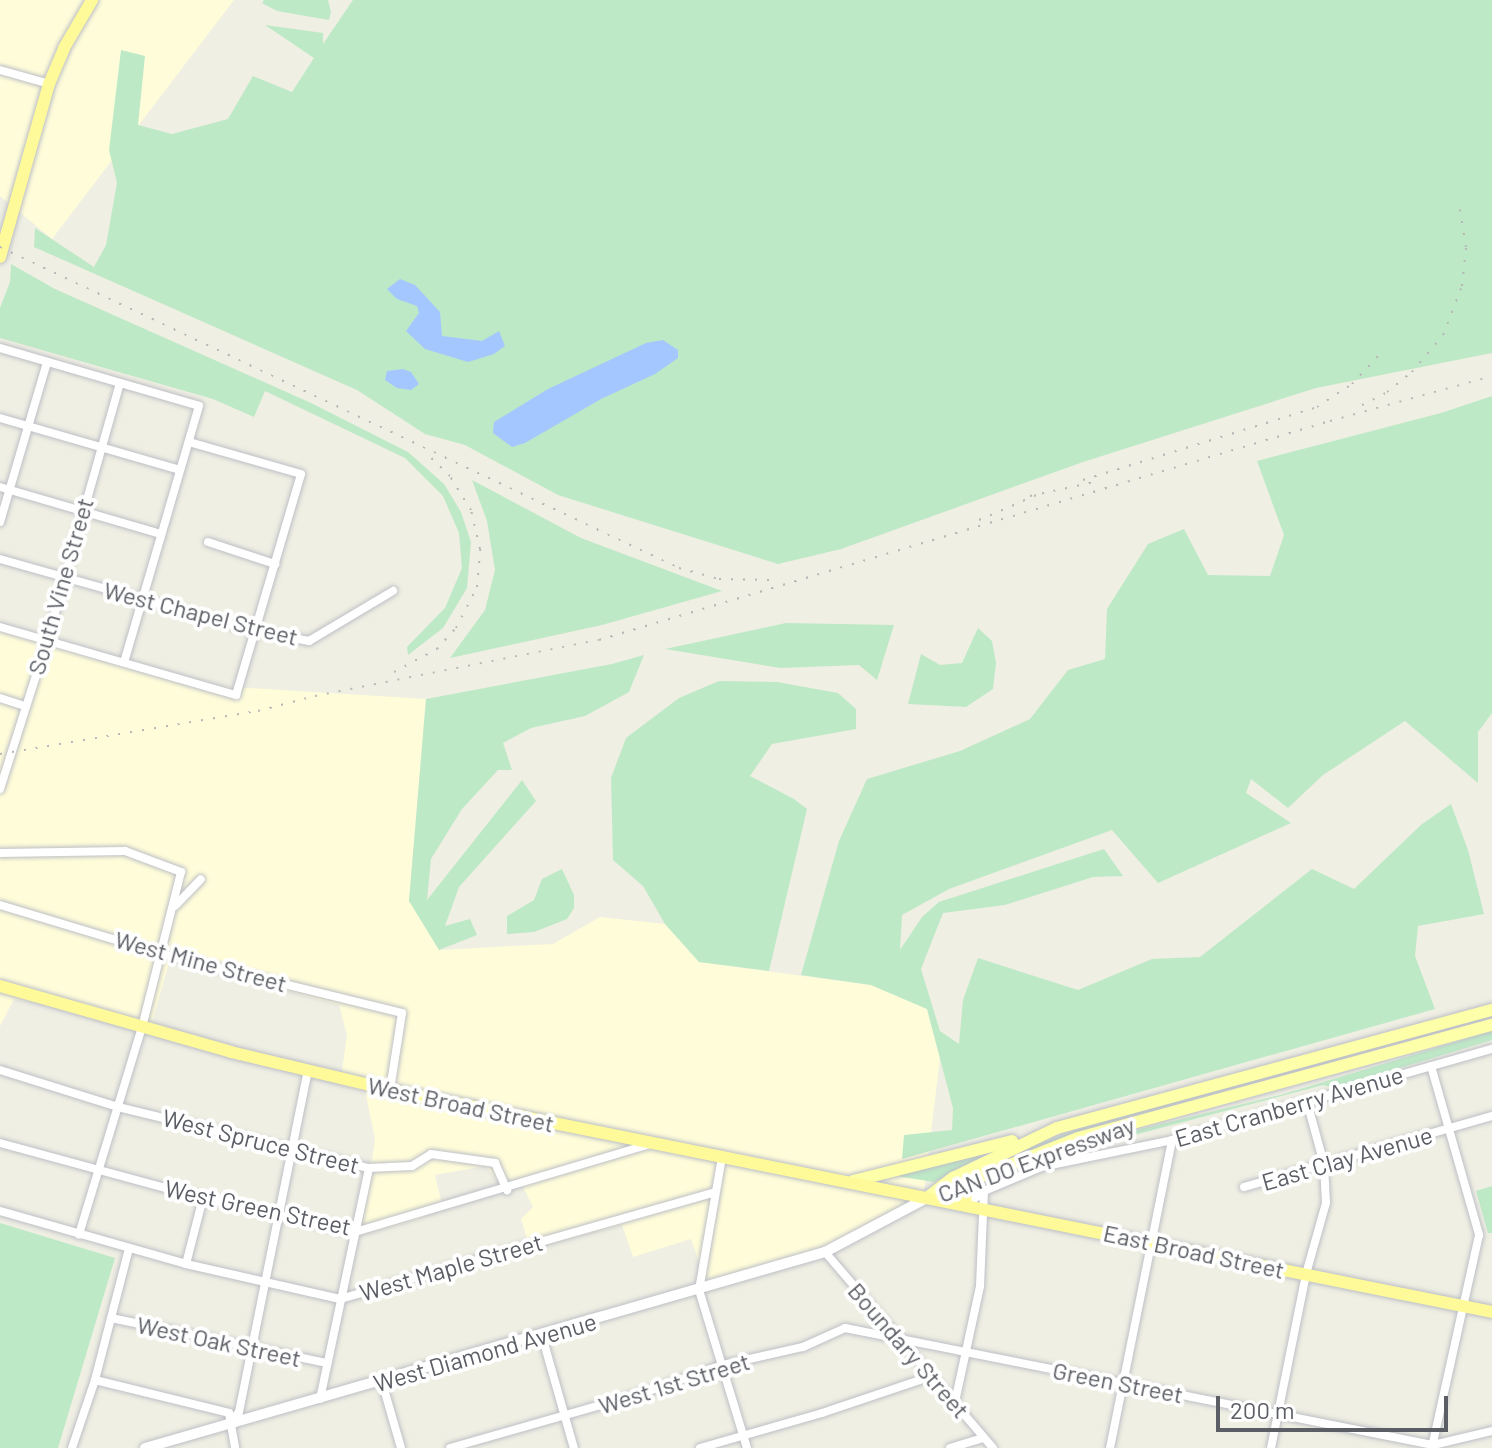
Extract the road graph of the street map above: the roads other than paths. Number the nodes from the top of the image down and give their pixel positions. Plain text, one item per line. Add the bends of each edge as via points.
1 (92, 0) edge
2 (0, 70) edge
3 (49, 84) junction
4 (0, 257) edge
5 (0, 348) edge
6 (47, 362) junction
7 (120, 383) junction
8 (0, 418) edge
9 (29, 426) junction
10 (189, 442) junction
11 (101, 447) junction
12 (180, 470) junction
13 (5, 489) edge
14 (82, 511) junction
15 (0, 522) edge
16 (161, 534) junction
17 (208, 542) dead end
18 (0, 559) edge
19 (275, 564) junction
20 (65, 577) junction
21 (393, 591) dead end
22 (142, 600) junction
23 (0, 627) edge
24 (255, 631) junction
25 (47, 641) junction
26 (124, 662) junction
27 (0, 698) edge
28 (25, 706) junction
29 (0, 789) edge
30 (0, 853) edge
31 (201, 879) dead end
32 (0, 905) edge
33 (174, 906) junction
34 (162, 954) junction
35 (0, 986) edge
36 (1492, 1010) edge
37 (1492, 1025) edge
38 (142, 1027) junction
39 (1492, 1049) edge
40 (1431, 1066) junction
41 (0, 1070) edge
42 (308, 1070) junction
43 (390, 1090) junction
44 (1307, 1102) junction
45 (118, 1107) junction
46 (1492, 1116) edge
47 (1057, 1128) junction
48 (1449, 1129) junction
49 (1172, 1140) junction
50 (0, 1143) edge
51 (653, 1144) junction
52 (291, 1147) junction
53 (722, 1157) junction
54 (1324, 1164) junction
55 (369, 1168) junction
56 (99, 1170) junction
57 (853, 1181) junction
58 (967, 1181) junction
59 (1244, 1187) dead end
60 (507, 1190) junction
61 (984, 1191) junction
62 (715, 1192) junction
63 (203, 1198) junction
64 (927, 1198) junction
65 (967, 1204) junction
66 (985, 1208) junction
67 (0, 1211) edge
68 (279, 1216) junction
69 (355, 1232) junction
70 (79, 1235) junction
71 (1152, 1242) junction
72 (129, 1249) junction
73 (825, 1252) junction
74 (186, 1264) junction
75 (1306, 1274) junction
76 (267, 1282) junction
77 (699, 1290) junction
78 (340, 1299) junction
79 (1461, 1306) junction
80 (1492, 1312) edge
81 (111, 1318) junction
82 (542, 1336) junction
83 (898, 1338) junction
84 (253, 1348) junction
85 (967, 1352) junction
86 (327, 1363) junction
87 (723, 1365) junction
88 (932, 1376) junction
89 (95, 1380) junction
90 (382, 1382) junction
91 (1123, 1383) junction
92 (320, 1399) junction
93 (955, 1402) junction
94 (1278, 1414) junction
95 (564, 1415) junction
96 (230, 1424) junction
97 (1492, 1431) edge
98 (744, 1435) junction
99 (983, 1438) junction
100 (1433, 1446) edge
101 (72, 1448) edge
102 (145, 1448) edge
103 (235, 1448) edge
104 (401, 1448) edge
105 (450, 1448) edge
106 (574, 1448) edge
107 (700, 1448) edge
108 (747, 1448) edge
109 (950, 1448) edge
110 (993, 1448) edge
111 (1110, 1448) edge
112 (1271, 1448) edge

1 - 3 highway
2 - 3 street
3 - 4 highway
5 - 6 street
6 - 7 street
6 - 9 street
7 - 10 street via 199,406
7 - 11 street, South Vine Street
8 - 9 street
9 - 11 street
9 - 13 street
10 - 12 street
10 - 19 street via 301,474
11 - 12 street
11 - 14 street, South Vine Street
12 - 16 street
13 - 14 street
13 - 15 street
14 - 16 street
14 - 20 street, South Vine Street
16 - 22 street
17 - 19 street
18 - 20 street, West Chapel Street
19 - 24 street
20 - 22 street, West Chapel Street
20 - 25 street, South Vine Street
21 - 24 street, West Chapel Street via 309,641
22 - 24 street, West Chapel Street
22 - 26 street
23 - 25 street
24 - 26 street via 236,695
25 - 26 street
25 - 28 street, South Vine Street
27 - 28 street
28 - 29 street, South Vine Street
30 - 33 street via 125,851 181,872
31 - 33 street
32 - 34 street, West Mine Street
33 - 34 street
34 - 38 street
34 - 43 street, West Mine Street via 402,1013
35 - 38 highway, West Broad Street
36 - 47 main road, CAN DO Expressway
37 - 58 main road, CAN DO Expressway via 1078,1138
38 - 42 highway, West Broad Street
38 - 45 street
39 - 40 street, East Cranberry Avenue
40 - 44 street, East Cranberry Avenue
40 - 48 street
41 - 45 street, West Spruce Street
42 - 43 highway, West Broad Street
42 - 52 street
43 - 51 highway, West Broad Street
44 - 49 street, East Cranberry Avenue
44 - 54 street
45 - 52 street, West Spruce Street
45 - 56 street
46 - 48 street, East Clay Avenue
47 - 57 main road
47 - 64 main road, CAN DO Expressway via 953,1178
48 - 54 street, East Clay Avenue
48 - 79 street via 1479,1235
49 - 61 street, East Cranberry Avenue via 1041,1167
49 - 71 street
50 - 56 street, West Green Street
51 - 53 highway, West Broad Street
51 - 60 street, West Green Street
52 - 55 street, West Spruce Street
52 - 68 street
53 - 57 highway, West Broad Street
53 - 62 street
54 - 59 street, East Clay Avenue
54 - 75 street via 1326,1203
55 - 60 street, West Spruce Street via 412,1166 431,1154 495,1163
55 - 69 street
56 - 63 street, West Green Street
56 - 70 street
57 - 64 highway, West Broad Street
58 - 64 main road, CAN DO Expressway
58 - 65 highway
60 - 69 street, West Green Street
61 - 65 street, East Cranberry Avenue
61 - 66 street
62 - 77 street
62 - 78 street, West Maple Street
63 - 68 street, West Green Street
63 - 74 street
64 - 65 highway, East Broad Street
64 - 73 street, West Diamond Avenue
65 - 66 highway, East Broad Street
66 - 71 highway, East Broad Street
66 - 85 street via 980,1286
67 - 70 street, West Maple Street
68 - 69 street, West Green Street
68 - 76 street
69 - 78 street
70 - 72 street, West Maple Street
71 - 75 highway, East Broad Street
71 - 91 street
72 - 74 street, West Maple Street
72 - 81 street
73 - 77 street, West Diamond Avenue
73 - 83 street, Boundary Street
74 - 76 street, West Maple Street
75 - 79 highway, East Broad Street
75 - 94 street
76 - 78 street, West Maple Street
76 - 84 street
77 - 82 street, West Diamond Avenue
77 - 87 street
78 - 86 street
79 - 80 highway
79 - 100 street
81 - 84 street, West Oak Street
81 - 89 street
82 - 90 street, West Diamond Avenue
82 - 95 street
83 - 85 street, Green Street
83 - 87 street, West 1st Street via 845,1328 803,1347
83 - 88 street, Boundary Street
84 - 86 street, West Oak Street
84 - 96 street via 239,1412
85 - 91 street, Green Street
85 - 93 street
86 - 92 street
87 - 95 street, West 1st Street
87 - 98 street
88 - 93 street, Boundary Street
88 - 98 street
89 - 96 street via 229,1413
89 - 101 street
90 - 92 street, West Diamond Avenue
90 - 104 street
91 - 94 street, Green Street
91 - 111 street
92 - 96 street, West Diamond Avenue
93 - 99 street, Boundary Street
94 - 100 street, Green Street
94 - 112 street
95 - 105 street, West 1st Street
95 - 106 street
96 - 102 street, West Diamond Avenue
96 - 103 street
97 - 100 street
98 - 107 street
98 - 108 street
99 - 109 street
99 - 110 street, Boundary Street

